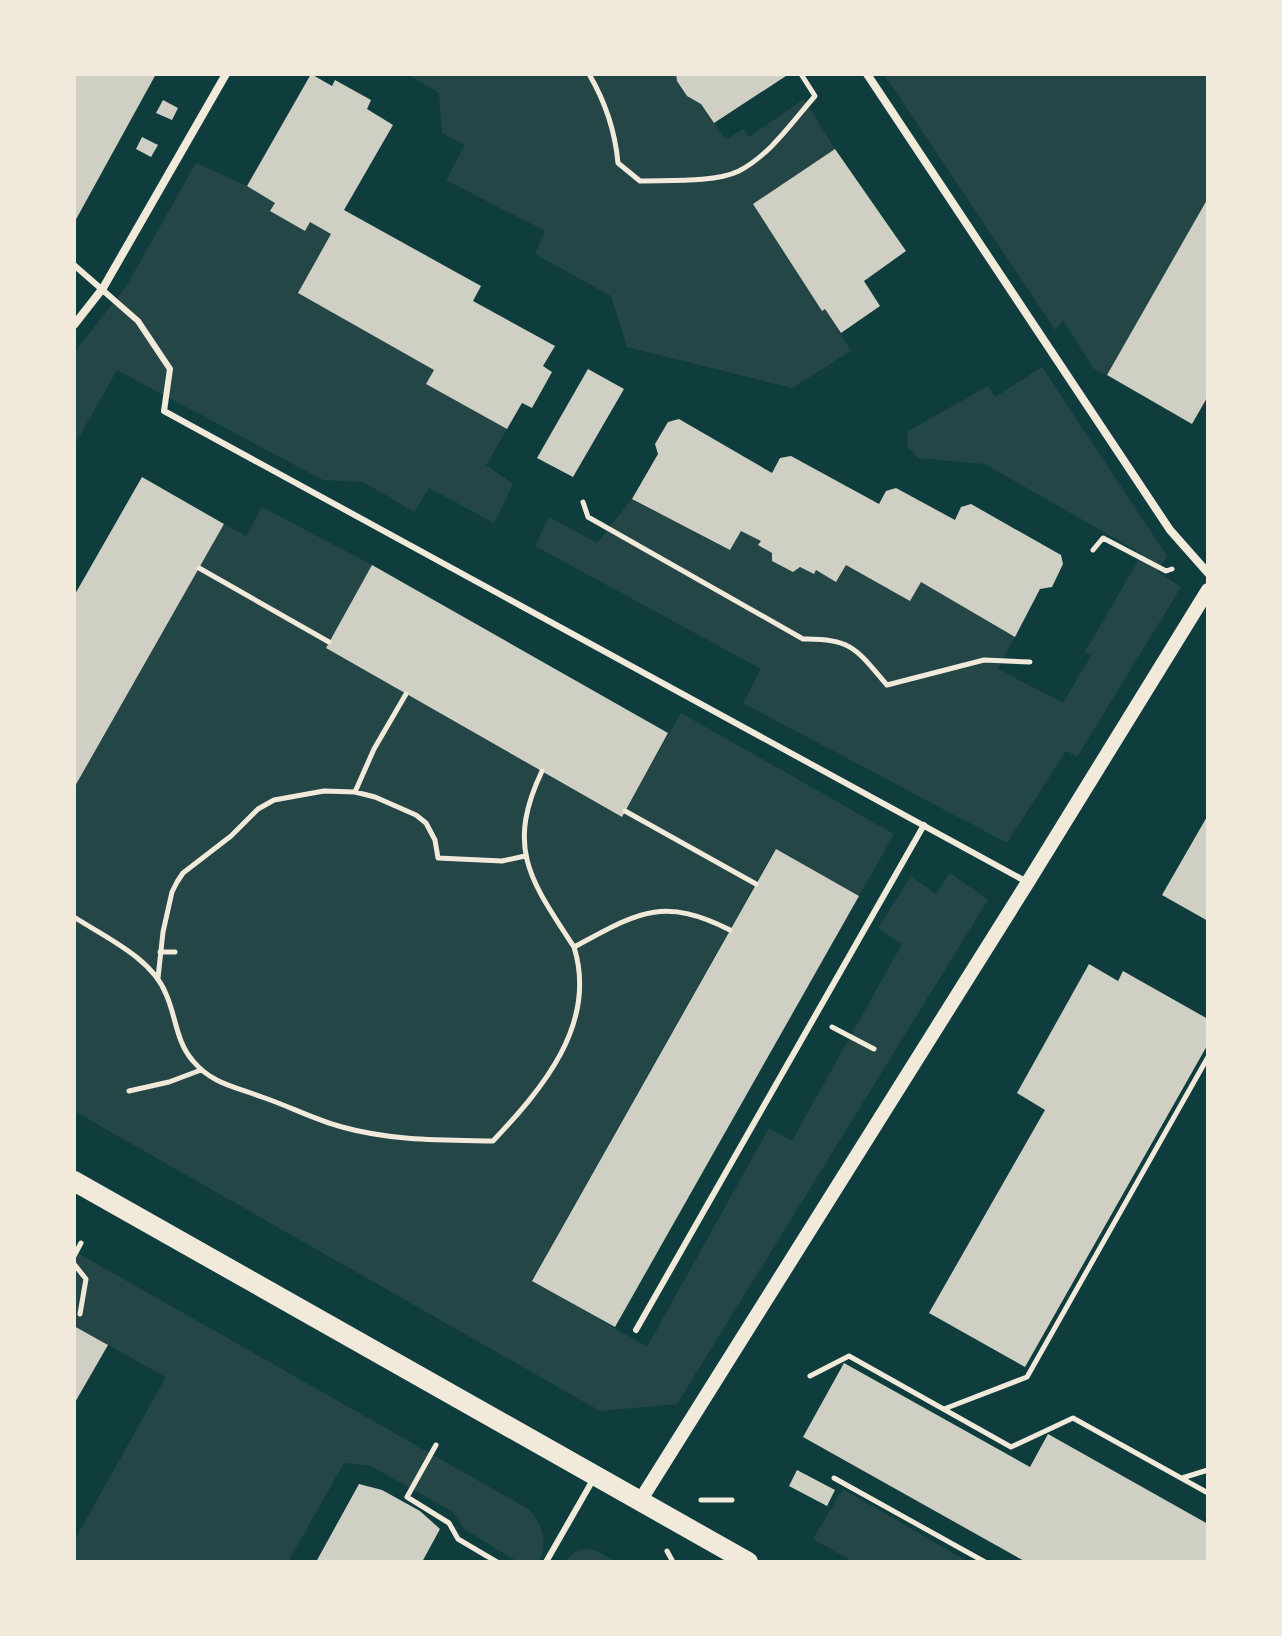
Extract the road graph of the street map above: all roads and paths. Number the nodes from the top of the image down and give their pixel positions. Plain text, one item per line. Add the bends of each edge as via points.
1 (226, 74) edge
2 (589, 74) edge
3 (801, 74) edge
4 (867, 74) edge
5 (74, 265) edge
6 (103, 288) junction
7 (74, 325) edge
8 (583, 502) dead end
9 (1093, 550) dead end
10 (1196, 561) junction
11 (199, 568) dead end
12 (1208, 573) edge
13 (1208, 590) edge
14 (329, 642) dead end
15 (1030, 662) dead end
16 (406, 694) dead end
17 (542, 771) dead end
18 (355, 792) junction
19 (625, 811) dead end
20 (924, 825) junction
21 (525, 856) junction
22 (1028, 882) junction
23 (756, 884) dead end
24 (74, 917) edge
25 (730, 930) dead end
26 (574, 947) junction
27 (160, 952) junction
28 (175, 952) dead end
29 (158, 979) junction
30 (814, 1018) junction
31 (874, 1049) dead end
32 (1208, 1057) edge
33 (201, 1070) junction
34 (129, 1091) dead end
35 (74, 1181) edge
36 (81, 1243) dead end
37 (74, 1256) edge
38 (74, 1264) edge
39 (80, 1314) dead end
40 (636, 1330) dead end
41 (810, 1376) dead end
42 (944, 1409) junction
43 (436, 1445) dead end
44 (1208, 1470) edge
45 (595, 1476) junction
46 (834, 1478) dead end
47 (1181, 1478) junction
48 (1208, 1493) edge
49 (640, 1501) junction
50 (497, 1562) edge
51 (546, 1562) edge
52 (748, 1562) edge
53 (985, 1562) edge

1 - 6 street
2 - 3 path via 604,100 618,163 640,181 738,171 764,152 815,96
4 - 10 street via 1170,530
5 - 6 lane
6 - 7 street
6 - 20 lane via 138,321 170,369 164,411
8 - 15 path via 588,517 803,639 829,638 855,648 887,685 984,660
9 - 10 path via 1103,538 1166,571
10 - 12 street
11 - 14 path
13 - 22 street
16 - 18 path
17 - 21 path via 527,808
18 - 21 path via 420,818 431,831 438,858 502,861
18 - 27 path via 291,795 258,809 183,873 172,892
19 - 23 path
20 - 22 lane
20 - 30 lane
21 - 26 path via 546,905
22 - 49 street
24 - 29 path
25 - 26 path via 693,915 648,912
26 - 33 path via 578,1000 565,1045 531,1101 493,1141 429,1141 342,1127 229,1088
27 - 28 path
27 - 29 path
29 - 33 path via 183,1045
30 - 31 path
30 - 40 lane
32 - 42 path via 1027,1377
33 - 34 path
35 - 45 main road
36 - 37 path
38 - 39 path via 86,1279
41 - 42 path via 849,1356
42 - 47 path via 1011,1447 1073,1418
43 - 50 path via 407,1497 449,1523 458,1539
44 - 47 path
45 - 49 main road
45 - 51 lane
46 - 53 path
47 - 48 path
49 - 52 main road

